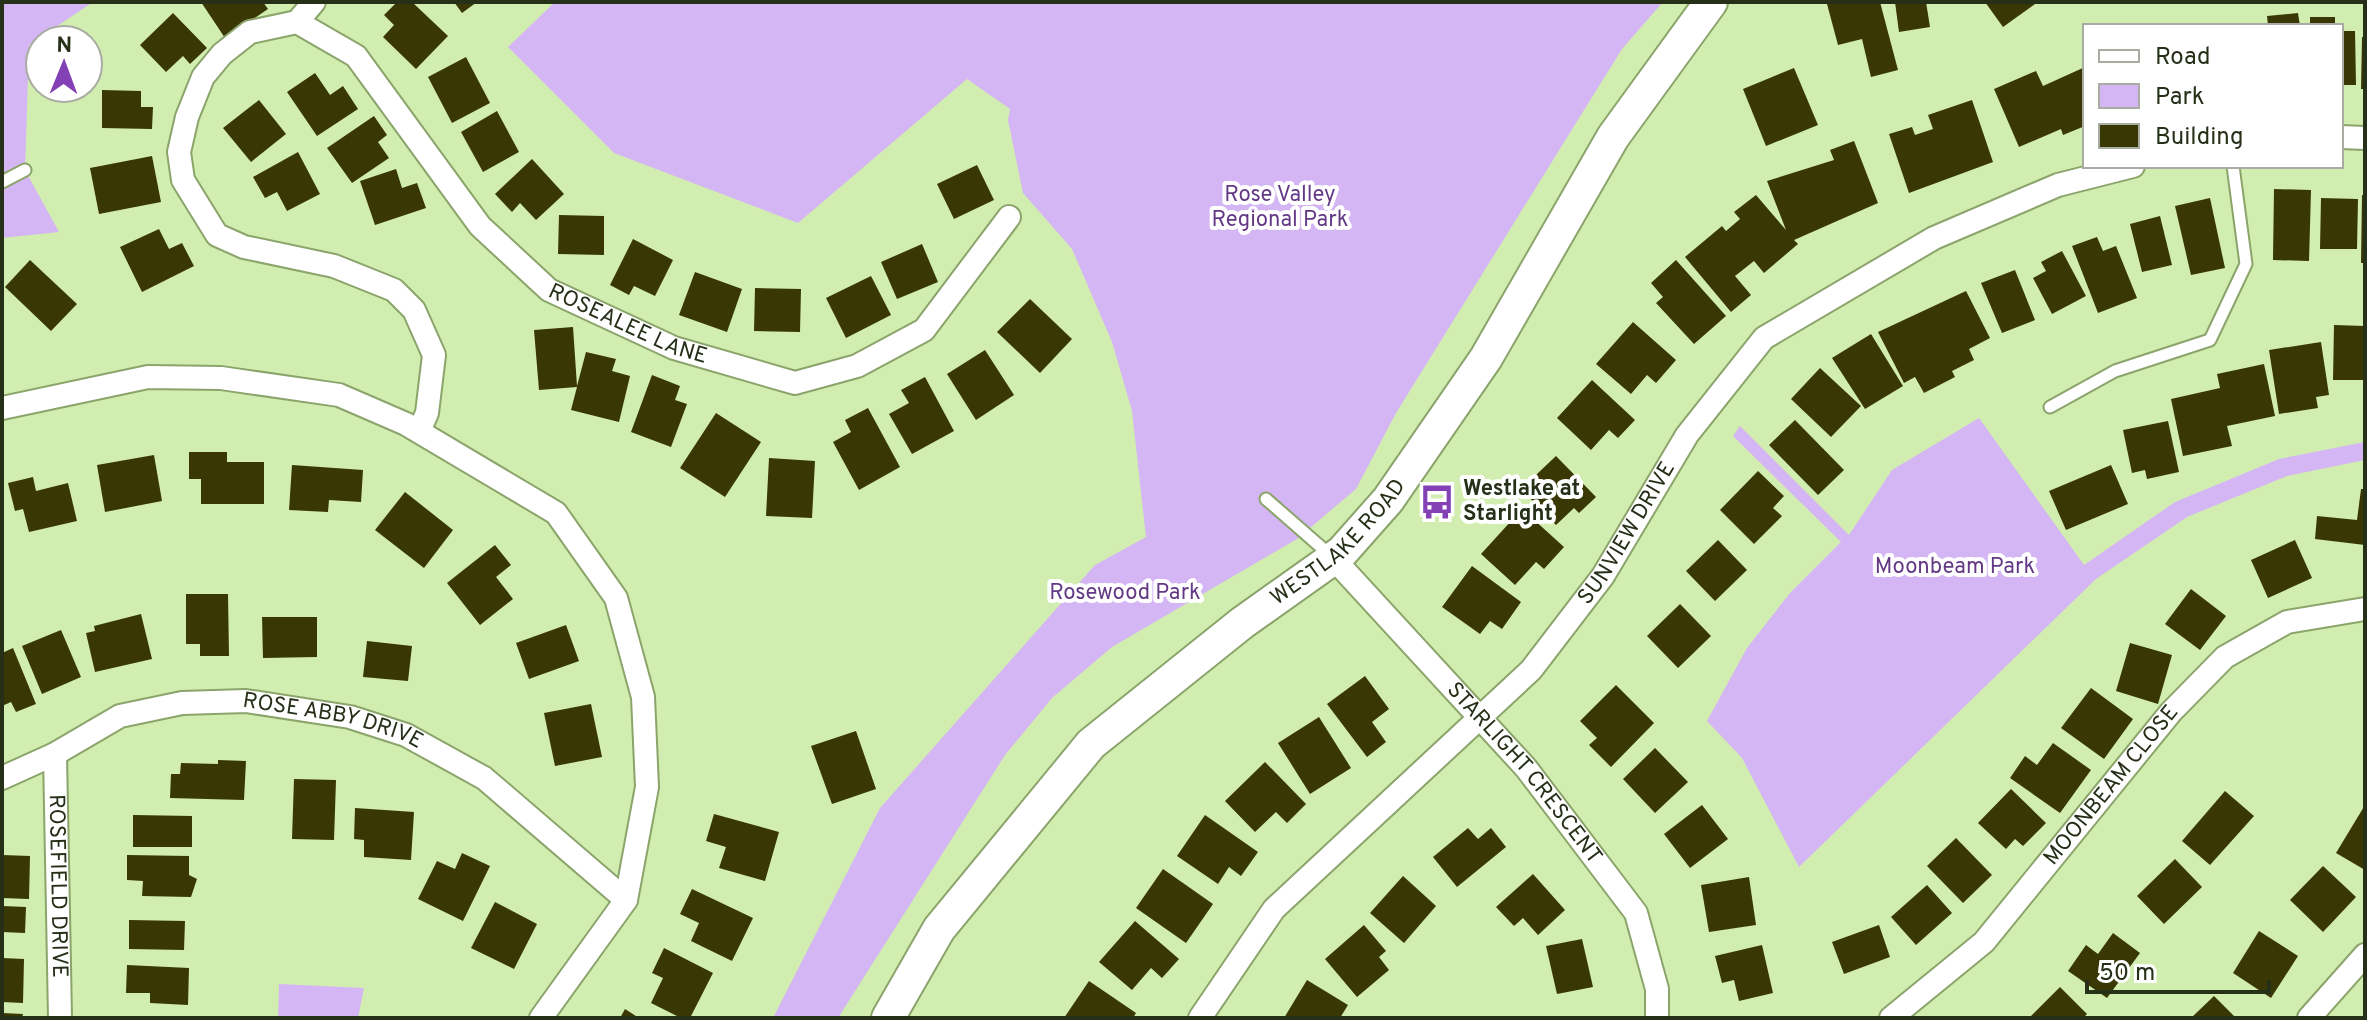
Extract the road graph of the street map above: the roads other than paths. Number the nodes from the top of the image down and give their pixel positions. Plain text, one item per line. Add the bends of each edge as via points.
1 (314, 2) edge
2 (1711, 2) edge
3 (297, 22) junction
4 (2343, 137) edge
5 (2365, 138) edge
6 (2125, 168) edge
7 (2233, 168) edge
8 (25, 170) dead end
9 (2, 182) edge
10 (1009, 217) dead end
11 (2050, 407) dead end
12 (2, 408) edge
13 (419, 431) junction
14 (1266, 499) dead end
15 (1333, 558) junction
16 (2365, 609) edge
17 (1480, 718) junction
18 (55, 754) junction
19 (2, 778) edge
20 (626, 900) junction
21 (2365, 955) edge
22 (60, 1018) edge
23 (541, 1018) edge
24 (888, 1018) edge
25 (1200, 1018) edge
26 (1657, 1018) edge
27 (1891, 1018) edge
28 (2309, 1018) edge

1 - 3 street
2 - 15 street, WESTLAKE ROAD via 1613,137 1486,358 1388,500
3 - 10 street, ROSEALEE LANE via 356,56 480,226 549,290 674,348 795,383 857,366 924,330
3 - 13 street via 250,32 203,77 179,152 183,180 217,235 244,247 334,266 394,290 414,310 434,355 427,413
4 - 5 street
6 - 17 street, SUNVIEW DRIVE via 2058,185 1934,238 1764,338 1687,435 1603,576 1531,670
7 - 11 lane via 2246,264 2210,340 2115,371
8 - 9 lane
12 - 13 street via 148,377 221,378 339,395
13 - 20 street via 556,513 616,598 643,697 647,787
14 - 15 lane
15 - 17 street, STARLIGHT CRESCENT
15 - 24 street, WESTLAKE ROAD via 1091,744 939,929
16 - 27 street, MOONBEAM CLOSE via 2287,622 2225,657 2171,712 1984,942
17 - 25 street, SUNVIEW DRIVE via 1274,909
17 - 26 street, STARLIGHT CRESCENT via 1526,768 1636,913 1657,989
18 - 19 street, ROSE ABBY DRIVE
18 - 20 street, ROSE ABBY DRIVE via 120,716 182,703 246,701 350,717 406,735 484,778
18 - 22 street, ROSEFIELD DRIVE
20 - 23 street
21 - 28 street

